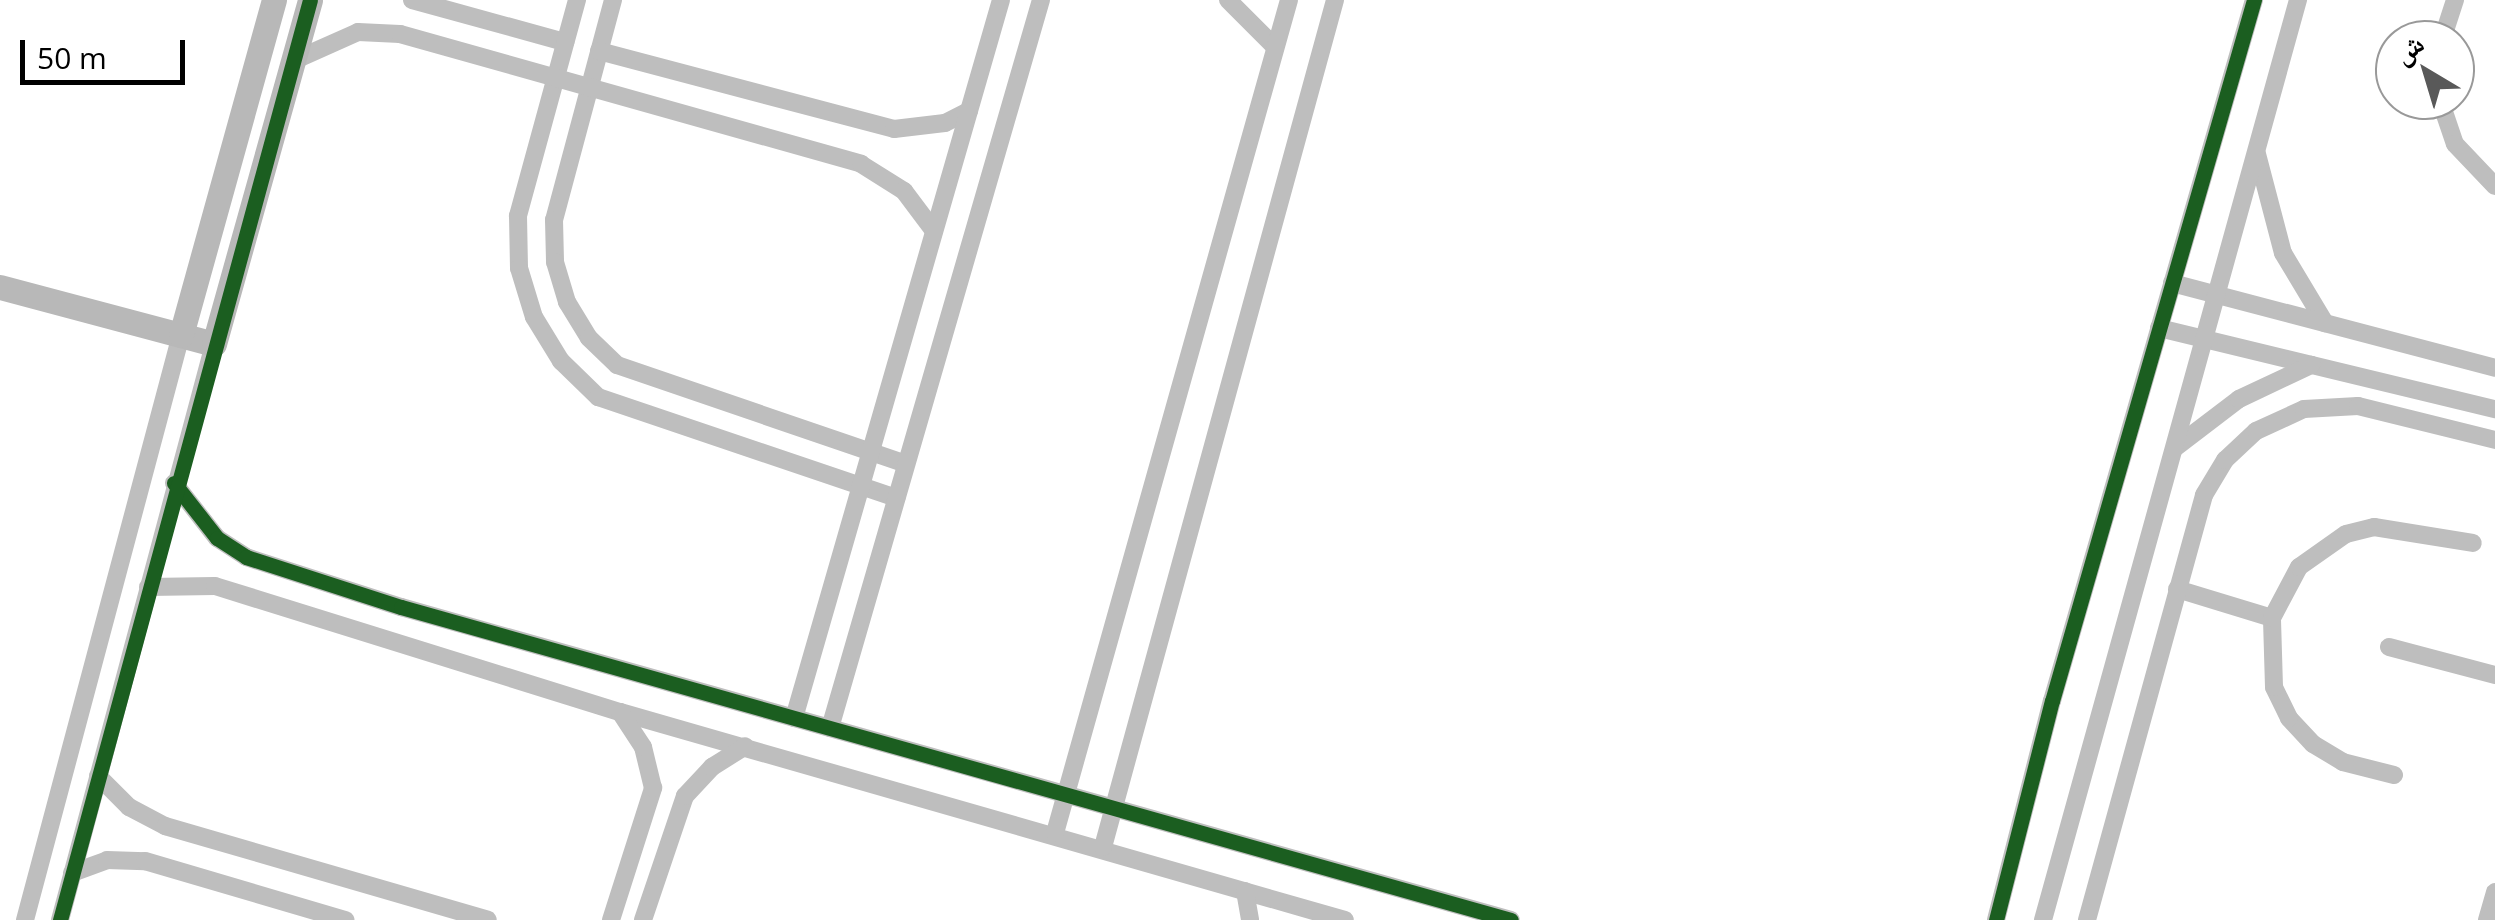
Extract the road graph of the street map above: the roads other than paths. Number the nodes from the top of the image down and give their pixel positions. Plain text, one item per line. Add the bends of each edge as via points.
1 (274, 0) edge
2 (310, 0) edge
3 (412, 0) edge
4 (577, 0) edge
5 (613, 0) edge
6 (1001, 0) edge
7 (1041, 0) edge
8 (1228, 0) edge
9 (1289, 0) edge
10 (1334, 0) edge
11 (2254, 0) edge
12 (2298, 0) edge
13 (565, 42) junction
14 (1274, 47) junction
15 (599, 52) junction
16 (293, 61) junction
17 (556, 75) junction
18 (591, 85) junction
19 (970, 111) junction
20 (2447, 120) edge
21 (2256, 148) junction
22 (2495, 186) edge
23 (934, 231) junction
24 (2172, 283) junction
25 (0, 287) edge
26 (2216, 295) junction
27 (2325, 323) junction
28 (2160, 328) junction
29 (180, 335) junction
30 (2204, 340) junction
31 (214, 344) junction
32 (2311, 365) junction
33 (2495, 368) edge
34 (2495, 410) edge
35 (2495, 440) edge
36 (2175, 447) junction
37 (871, 452) junction
38 (906, 464) junction
39 (174, 484) junction
40 (860, 486) junction
41 (896, 498) junction
42 (2474, 543) dead end
43 (148, 587) junction
44 (2178, 589) junction
45 (2272, 618) junction
46 (2388, 647) dead end
47 (2495, 674) edge
48 (620, 712) junction
49 (794, 718) junction
50 (830, 728) junction
51 (745, 746) junction
52 (2394, 775) dead end
53 (98, 776) junction
54 (1066, 794) junction
55 (1114, 808) junction
56 (1055, 833) junction
57 (1103, 847) junction
58 (72, 874) junction
59 (1244, 891) junction
60 (2495, 892) edge
61 (296, 912) edge
62 (25, 920) edge
63 (60, 920) edge
64 (346, 920) edge
65 (488, 920) edge
66 (611, 920) edge
67 (643, 920) edge
68 (1250, 920) edge
69 (1342, 920) edge
70 (1512, 920) edge
71 (1996, 920) edge
72 (2044, 920) edge
73 (2088, 920) edge
74 (2487, 920) edge

1 - 29 street
2 - 16 street
3 - 13 street
4 - 13 street
5 - 15 street
6 - 19 street
7 - 38 street
8 - 14 street
9 - 14 street
10 - 55 street
11 - 24 street
12 - 21 street
13 - 17 street
14 - 54 street
15 - 18 street
15 - 19 street via 894,129 920,128
16 - 17 street via 335,38 377,30
16 - 31 street
17 - 18 street
17 - 40 street via 518,216 519,268 534,317 575,382 598,397
18 - 23 street via 862,164 904,190
18 - 37 street via 554,220 555,262 567,302 589,338 617,365
19 - 23 street
20 - 22 street via 2456,144
21 - 26 street
21 - 27 street via 2273,228
23 - 37 street
24 - 26 street
24 - 28 street
25 - 29 street
26 - 27 street
26 - 30 street
27 - 33 street
28 - 30 street
28 - 71 street
29 - 31 street
29 - 62 street
30 - 32 street
30 - 36 street
31 - 39 street
32 - 34 street
32 - 36 street via 2239,399
35 - 44 street via 2358,406 2304,409 2256,431 2225,460 2204,495
36 - 72 street
37 - 38 street
37 - 40 street
38 - 41 street
39 - 43 street
39 - 49 street via 216,538 246,557
40 - 41 street
40 - 49 street
41 - 50 street
42 - 45 street via 2374,527 2346,534 2299,567
43 - 48 street via 214,586
43 - 53 street
44 - 45 street
44 - 73 street
45 - 52 street via 2274,687 2289,718 2343,762
46 - 47 street
48 - 51 street
48 - 66 street via 643,747 653,788
49 - 50 street
50 - 54 street
51 - 56 street
51 - 67 street via 712,766 686,796
53 - 58 street
53 - 65 street via 164,826
54 - 55 street
54 - 56 street
55 - 57 street
55 - 70 street
56 - 57 street
57 - 59 street
58 - 61 street via 107,860 145,860
58 - 63 street
59 - 68 street
59 - 69 street
60 - 74 street
61 - 64 street

